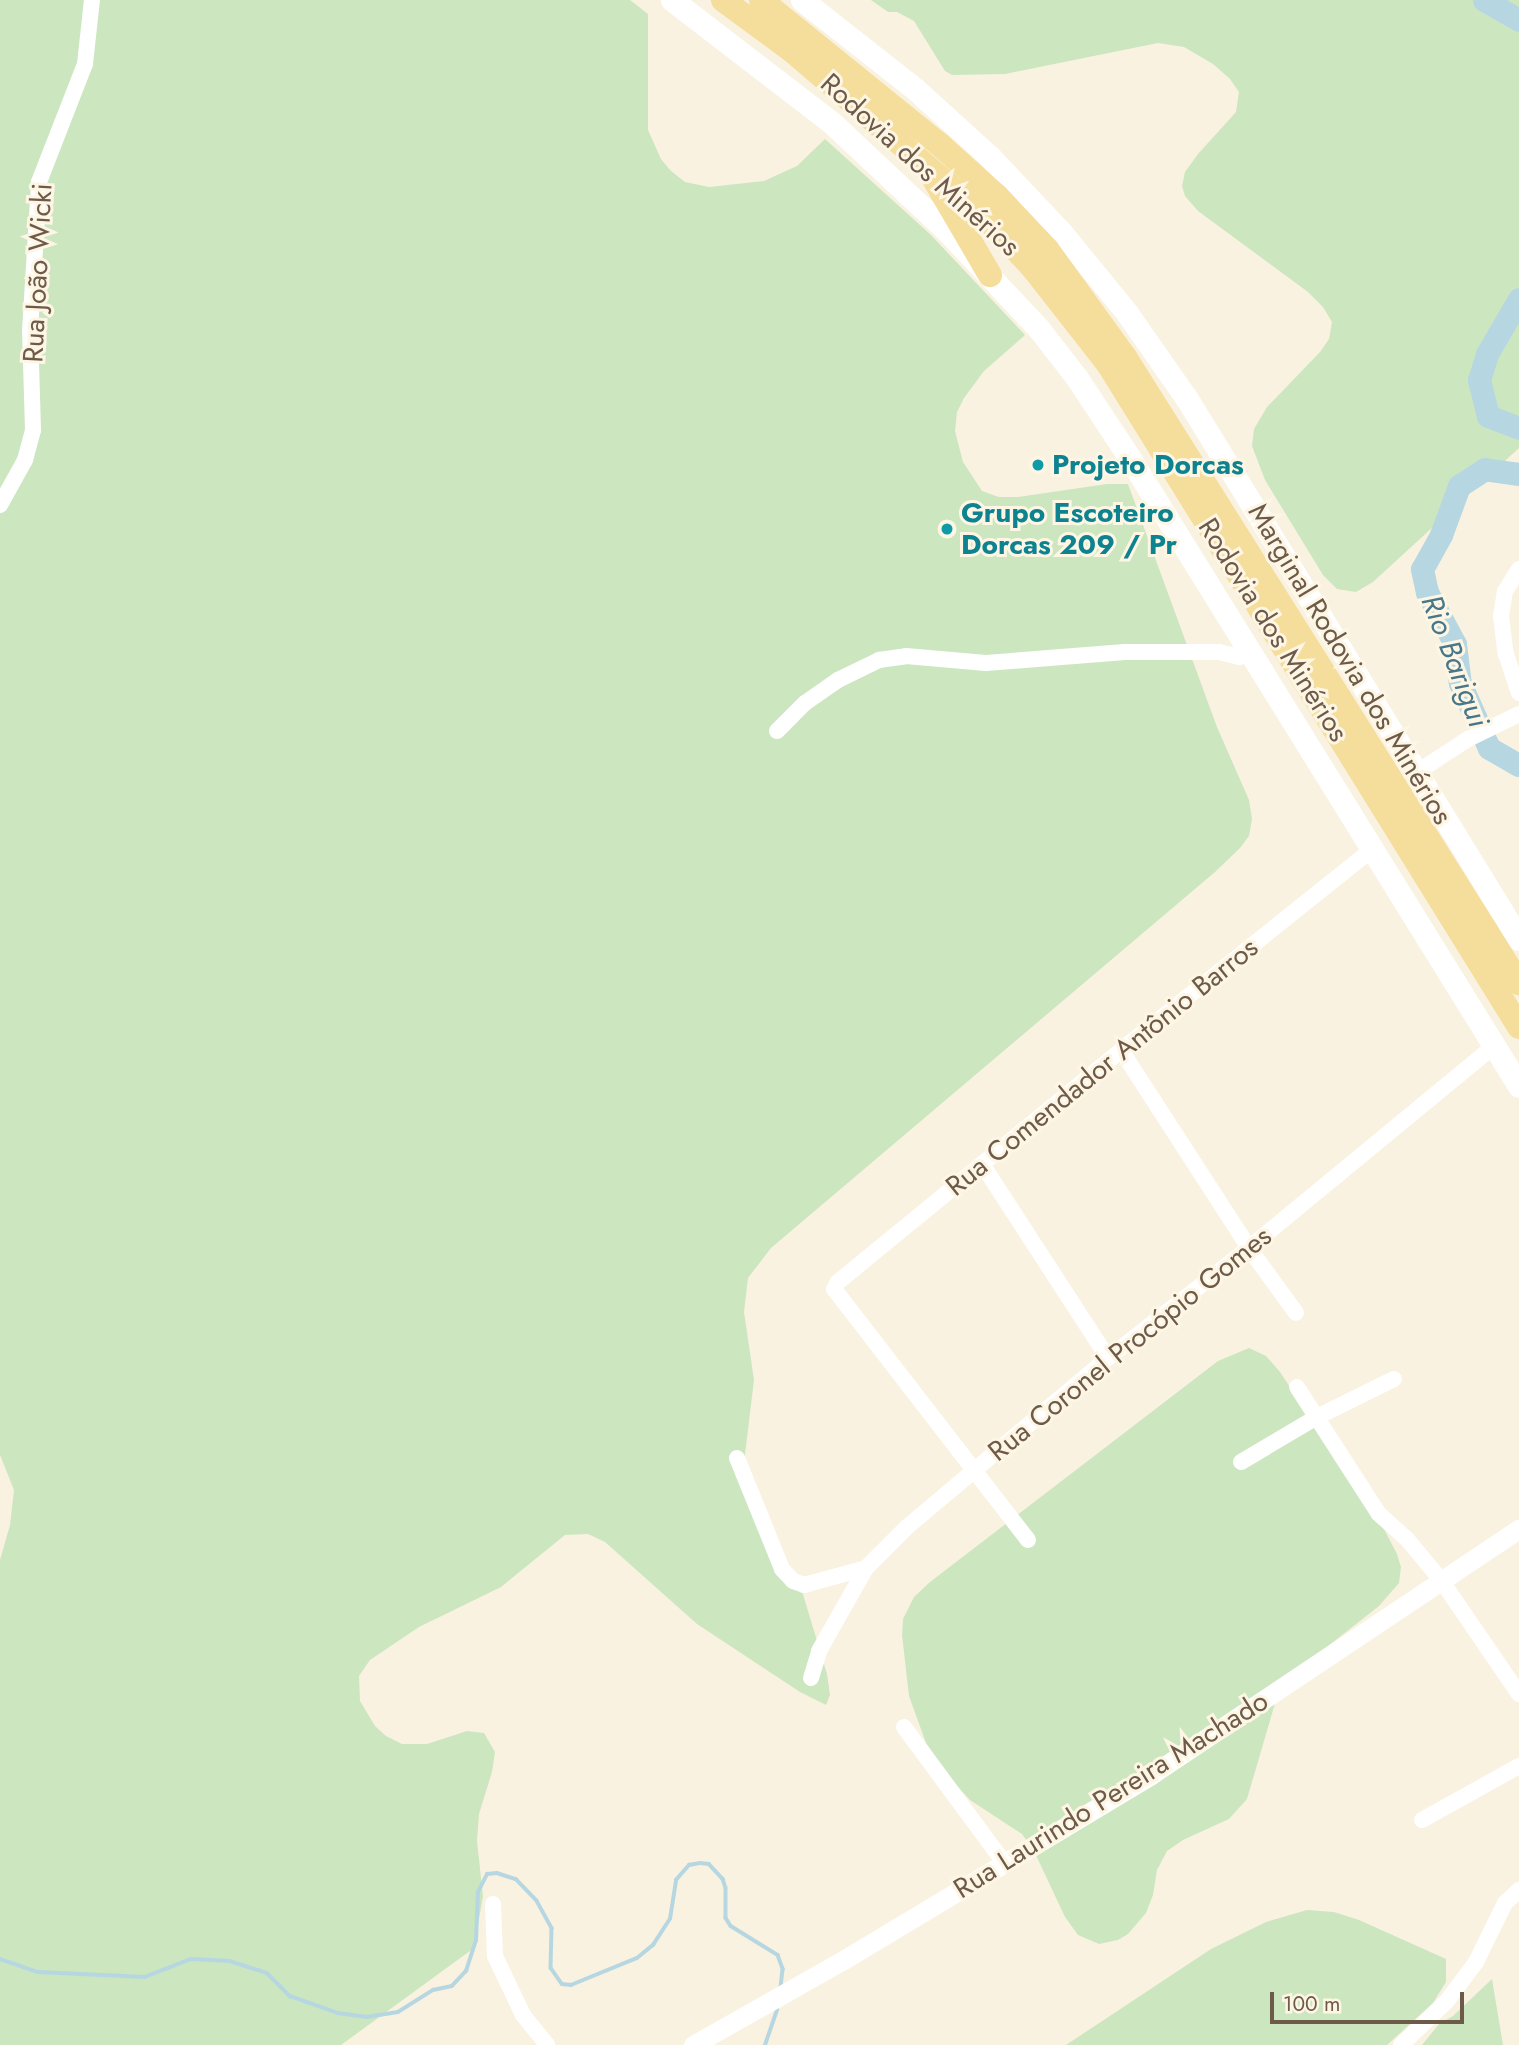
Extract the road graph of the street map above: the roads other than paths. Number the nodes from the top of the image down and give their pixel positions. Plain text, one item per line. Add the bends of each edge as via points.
1 (92, 0) edge
2 (672, 0) edge
3 (723, 0) edge
4 (761, 0) edge
5 (802, 0) edge
6 (922, 159) junction
7 (990, 275) junction
8 (0, 505) edge
9 (1519, 569) edge
10 (1251, 651) junction
11 (1519, 693) edge
12 (1519, 714) edge
13 (777, 731) dead end
14 (1416, 772) junction
15 (1373, 849) junction
16 (1519, 939) edge
17 (1519, 983) edge
18 (1519, 1027) edge
19 (1494, 1046) junction
20 (1121, 1050) junction
21 (1519, 1086) edge
22 (982, 1164) junction
23 (1249, 1248) junction
24 (1296, 1313) dead end
25 (1108, 1358) junction
26 (1394, 1379) dead end
27 (1297, 1387) dead end
28 (1315, 1418) junction
29 (737, 1458) dead end
30 (1241, 1462) dead end
31 (973, 1469) junction
32 (1519, 1530) edge
33 (1028, 1540) dead end
34 (866, 1568) junction
35 (1441, 1580) junction
36 (811, 1678) dead end
37 (1519, 1695) edge
38 (904, 1727) dead end
39 (1519, 1766) edge
40 (1422, 1820) dead end
41 (1004, 1864) junction
42 (1519, 1890) edge
43 (493, 1904) dead end
44 (547, 2045) edge
45 (693, 2045) edge
46 (1401, 2045) edge

1 - 8 street, Rua João Wicki via 85,64 39,182 30,331 33,430 25,460
2 - 7 main road via 831,122
3 - 6 main road, Rodovia dos Minérios
4 - 17 main road, Rodovia dos Minérios via 939,144 1047,249 1140,381
5 - 14 main road, Marginal Rodovia dos Minérios via 953,122 1026,194 1095,272 1187,399
6 - 7 main road
6 - 18 main road, Rodovia dos Minérios via 1033,268 1108,365
7 - 10 main road via 1077,378
9 - 11 street via 1505,591 1501,616 1506,654
10 - 13 street via 1238,657 1219,652 1125,652 986,663 906,656 879,660 838,680 805,703
10 - 15 main road
12 - 14 street
14 - 16 main road, Marginal Rodovia dos Minérios
15 - 19 main road
15 - 20 street, Rua Comendador Antônio Barros
19 - 21 main road
19 - 23 street, Rua Coronel Procópio Gomes
20 - 22 street, Rua Comendador Antônio Barros
20 - 23 street
22 - 25 street
22 - 31 street, Rua Comendador Antônio Barros via 834,1289
23 - 24 street
23 - 25 street, Rua Coronel Procópio Gomes
25 - 31 street, Rua Coronel Procópio Gomes
26 - 28 street
27 - 28 street
28 - 30 street
28 - 35 street via 1379,1514
29 - 34 street via 782,1569 793,1581 804,1585
31 - 33 street
31 - 34 street, Rua Coronel Procópio Gomes
32 - 35 street, Rua Laurindo Pereira Machado
34 - 36 street, Rua Coronel Procópio Gomes via 819,1651
35 - 37 street
35 - 41 street, Rua Laurindo Pereira Machado via 1151,1775
38 - 41 street
39 - 40 street
41 - 45 street, Rua Laurindo Pereira Machado
42 - 46 street via 1505,1903 1476,1962 1447,2001
43 - 44 street via 495,1956 523,2015

